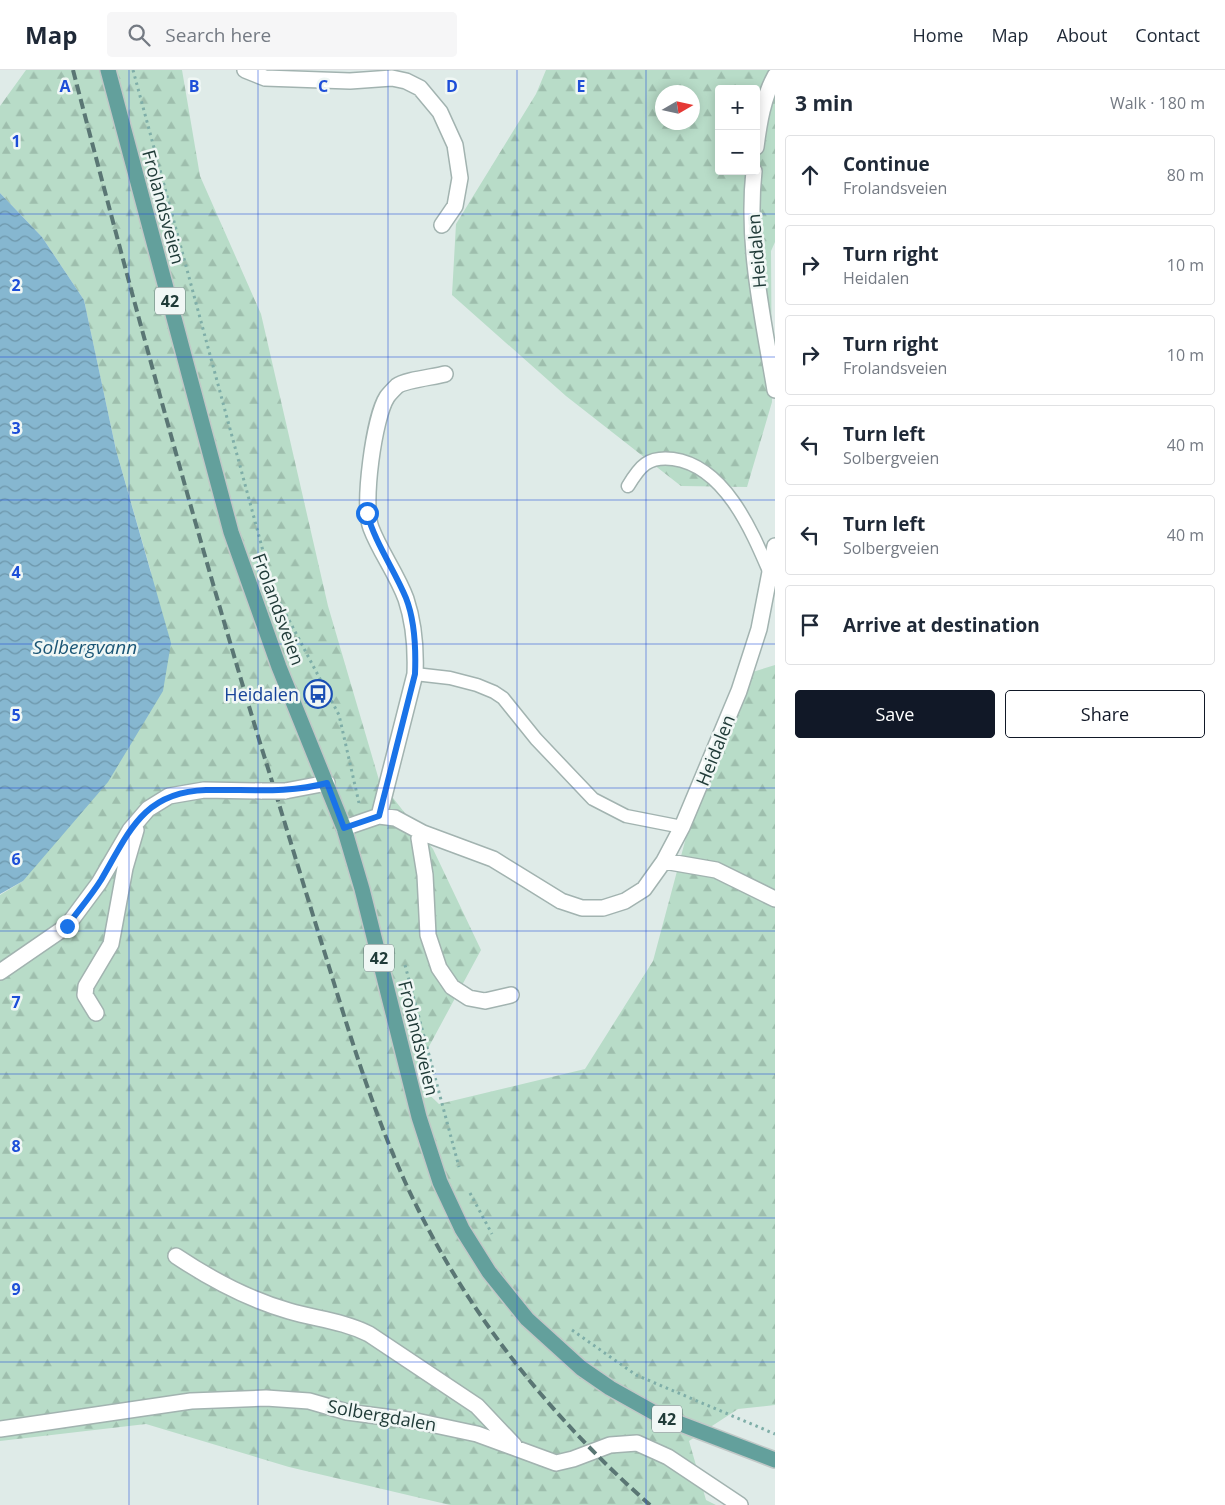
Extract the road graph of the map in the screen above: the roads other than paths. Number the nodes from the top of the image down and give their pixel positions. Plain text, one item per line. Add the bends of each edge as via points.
1 (108, 70) edge
2 (245, 70) edge
3 (339, 74) edge
4 (775, 76) edge
5 (758, 130) edge
6 (754, 175) edge
7 (442, 224) dead end
8 (445, 374) dead end
9 (775, 390) edge
10 (628, 486) dead end
11 (775, 546) edge
12 (769, 570) junction
13 (415, 674) junction
14 (327, 783) junction
15 (379, 816) junction
16 (138, 821) junction
17 (682, 827) junction
18 (344, 828) junction
19 (423, 833) junction
20 (664, 862) junction
21 (775, 899) edge
22 (0, 972) edge
23 (511, 995) dead end
24 (96, 1013) dead end
25 (176, 1256) dead end
26 (0, 1429) edge
27 (517, 1448) junction
28 (775, 1460) edge
29 (740, 1505) edge

1 - 14 main road, Frolandsveien / 42 via 231,532 279,667
2 - 3 street via 265,78
3 - 7 street via 350,81 392,78 406,81 420,88 440,112 455,145 460,178 455,206
4 - 5 street
6 - 9 street, Heidalen via 753,229 760,304
8 - 13 street via 399,385 386,398 378,423 369,479 367,513 371,527 406,597 411,614
10 - 12 lane via 638,469 648,462 664,458 686,461 704,470 718,483 749,525
11 - 12 street, Heidalen
12 - 17 street, Heidalen via 759,629 739,691
13 - 15 street
13 - 17 lane via 450,678 494,692 503,698 536,739 594,800 626,816
14 - 16 street, bridge via 285,791 204,790 169,796 148,809
14 - 18 main road, Frolandsveien / 42
15 - 18 street
15 - 19 street, Heidalen via 395,818
16 - 22 street via 67,926
16 - 24 street via 125,868 111,944 86,986 85,995
17 - 20 street, Heidalen
18 - 28 main road, Frolandsveien / 42 via 419,1117 440,1182 462,1229 488,1272 527,1320 568,1358 610,1388 660,1416
19 - 20 street, Heidalen via 493,859 561,901 582,908 603,908 625,901 644,889
19 - 23 street via 420,838 428,935 439,968 452,988 469,998 484,1001
20 - 21 street via 716,870
25 - 27 street via 213,1281 252,1299 290,1312 350,1325 369,1334 477,1406
26 - 27 street, Solbergdalen via 190,1401 266,1398 309,1401 347,1412 416,1421 477,1434
27 - 29 street, Solbergdalen via 556,1463 610,1444 637,1443 668,1457

